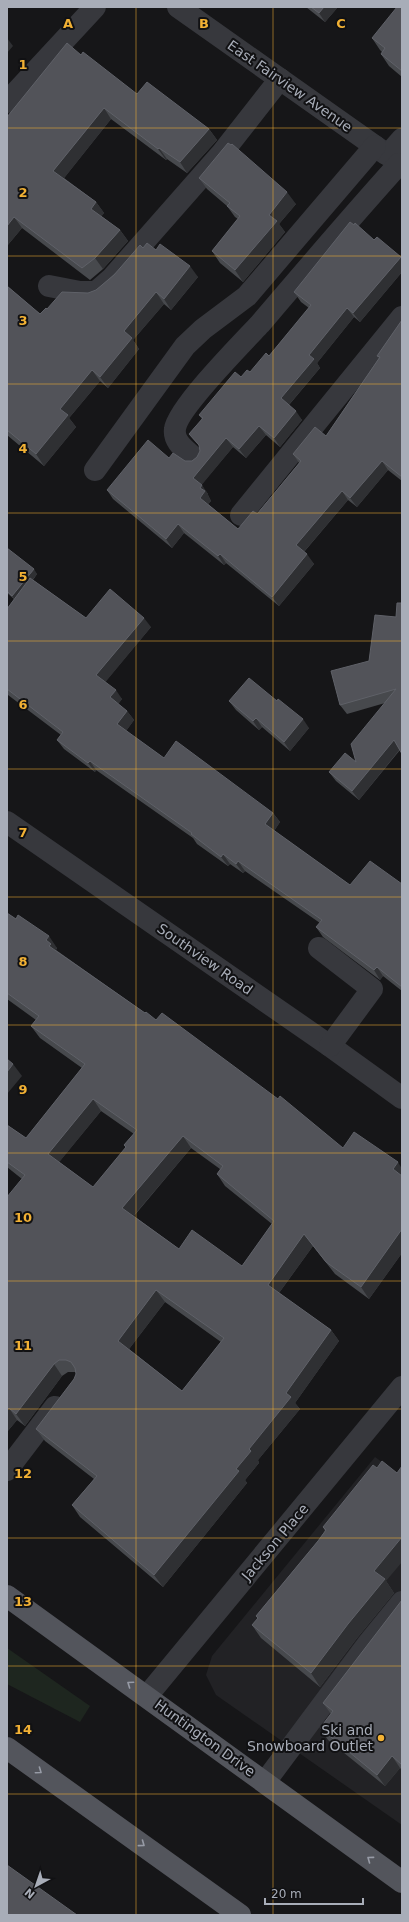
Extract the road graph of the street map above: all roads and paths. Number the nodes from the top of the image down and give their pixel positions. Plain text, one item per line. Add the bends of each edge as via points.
1 (95, 7) edge
2 (178, 7) edge
3 (280, 79) junction
4 (7, 102) edge
5 (402, 139) edge
6 (391, 158) edge
7 (49, 286) dead end
8 (402, 317) edge
9 (194, 458) edge
10 (95, 470) dead end
11 (241, 515) dead end
12 (7, 822) edge
13 (319, 948) dead end
14 (330, 1046) junction
15 (402, 1098) edge
16 (402, 1387) edge
17 (67, 1390) edge
18 (7, 1470) edge
19 (7, 1596) edge
20 (402, 1602) edge
21 (147, 1696) junction
22 (7, 1748) edge
23 (265, 1782) junction
24 (402, 1882) edge
25 (240, 1915) edge

1 - 4 street
2 - 3 street, East Fairview Avenue
3 - 6 street, East Fairview Avenue
3 - 7 street via 222,153 112,278 96,292 80,292
5 - 6 street
6 - 9 street via 179,417 175,436
6 - 10 street via 247,296 203,329 186,346
8 - 11 street
12 - 14 street, Southview Road
13 - 14 street via 372,990
14 - 15 street, Southview Road
16 - 21 street, Jackson Place
17 - 18 street
21 -> 19 main road, Huntington Drive
20 - 23 street via 357,1657
21 - 23 main road, Huntington Drive
22 -> 25 main road
24 -> 23 main road, Huntington Drive

